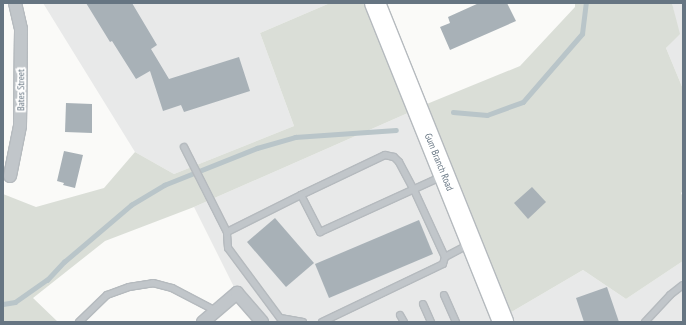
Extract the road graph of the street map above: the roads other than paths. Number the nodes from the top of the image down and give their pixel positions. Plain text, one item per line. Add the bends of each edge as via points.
1 (15, 3) edge
2 (375, 3) edge
3 (184, 147) dead end
4 (444, 175) junction
5 (10, 176) dead end
6 (414, 190) junction
7 (301, 195) junction
8 (227, 232) junction
9 (471, 243) junction
10 (445, 257) junction
11 (683, 285) edge
12 (444, 295) dead end
13 (422, 304) dead end
14 (216, 311) junction
15 (400, 315) dead end
16 (500, 321) edge
17 (79, 322) edge
18 (203, 322) edge
19 (262, 322) edge
20 (303, 322) edge
21 (322, 322) edge
22 (404, 322) edge
23 (431, 322) edge
24 (456, 322) edge
25 (645, 322) edge

1 - 5 street, Bates Street via 21,29 20,126
2 - 4 main road, Gum Branch Road
3 - 8 lane
4 - 6 lane
4 - 9 main road, Gum Branch Road
6 - 7 lane via 399,162 394,157 385,156
6 - 7 lane via 320,232
6 - 10 lane
7 - 8 lane
8 - 20 lane via 228,248 280,318
9 - 10 lane
9 - 16 main road, Gum Branch Road
10 - 21 lane via 444,264
11 - 25 lane
12 - 24 lane
13 - 23 lane
14 - 17 lane via 172,288 152,283 129,287 107,295
14 - 18 street
14 - 19 street via 237,293
15 - 22 lane

